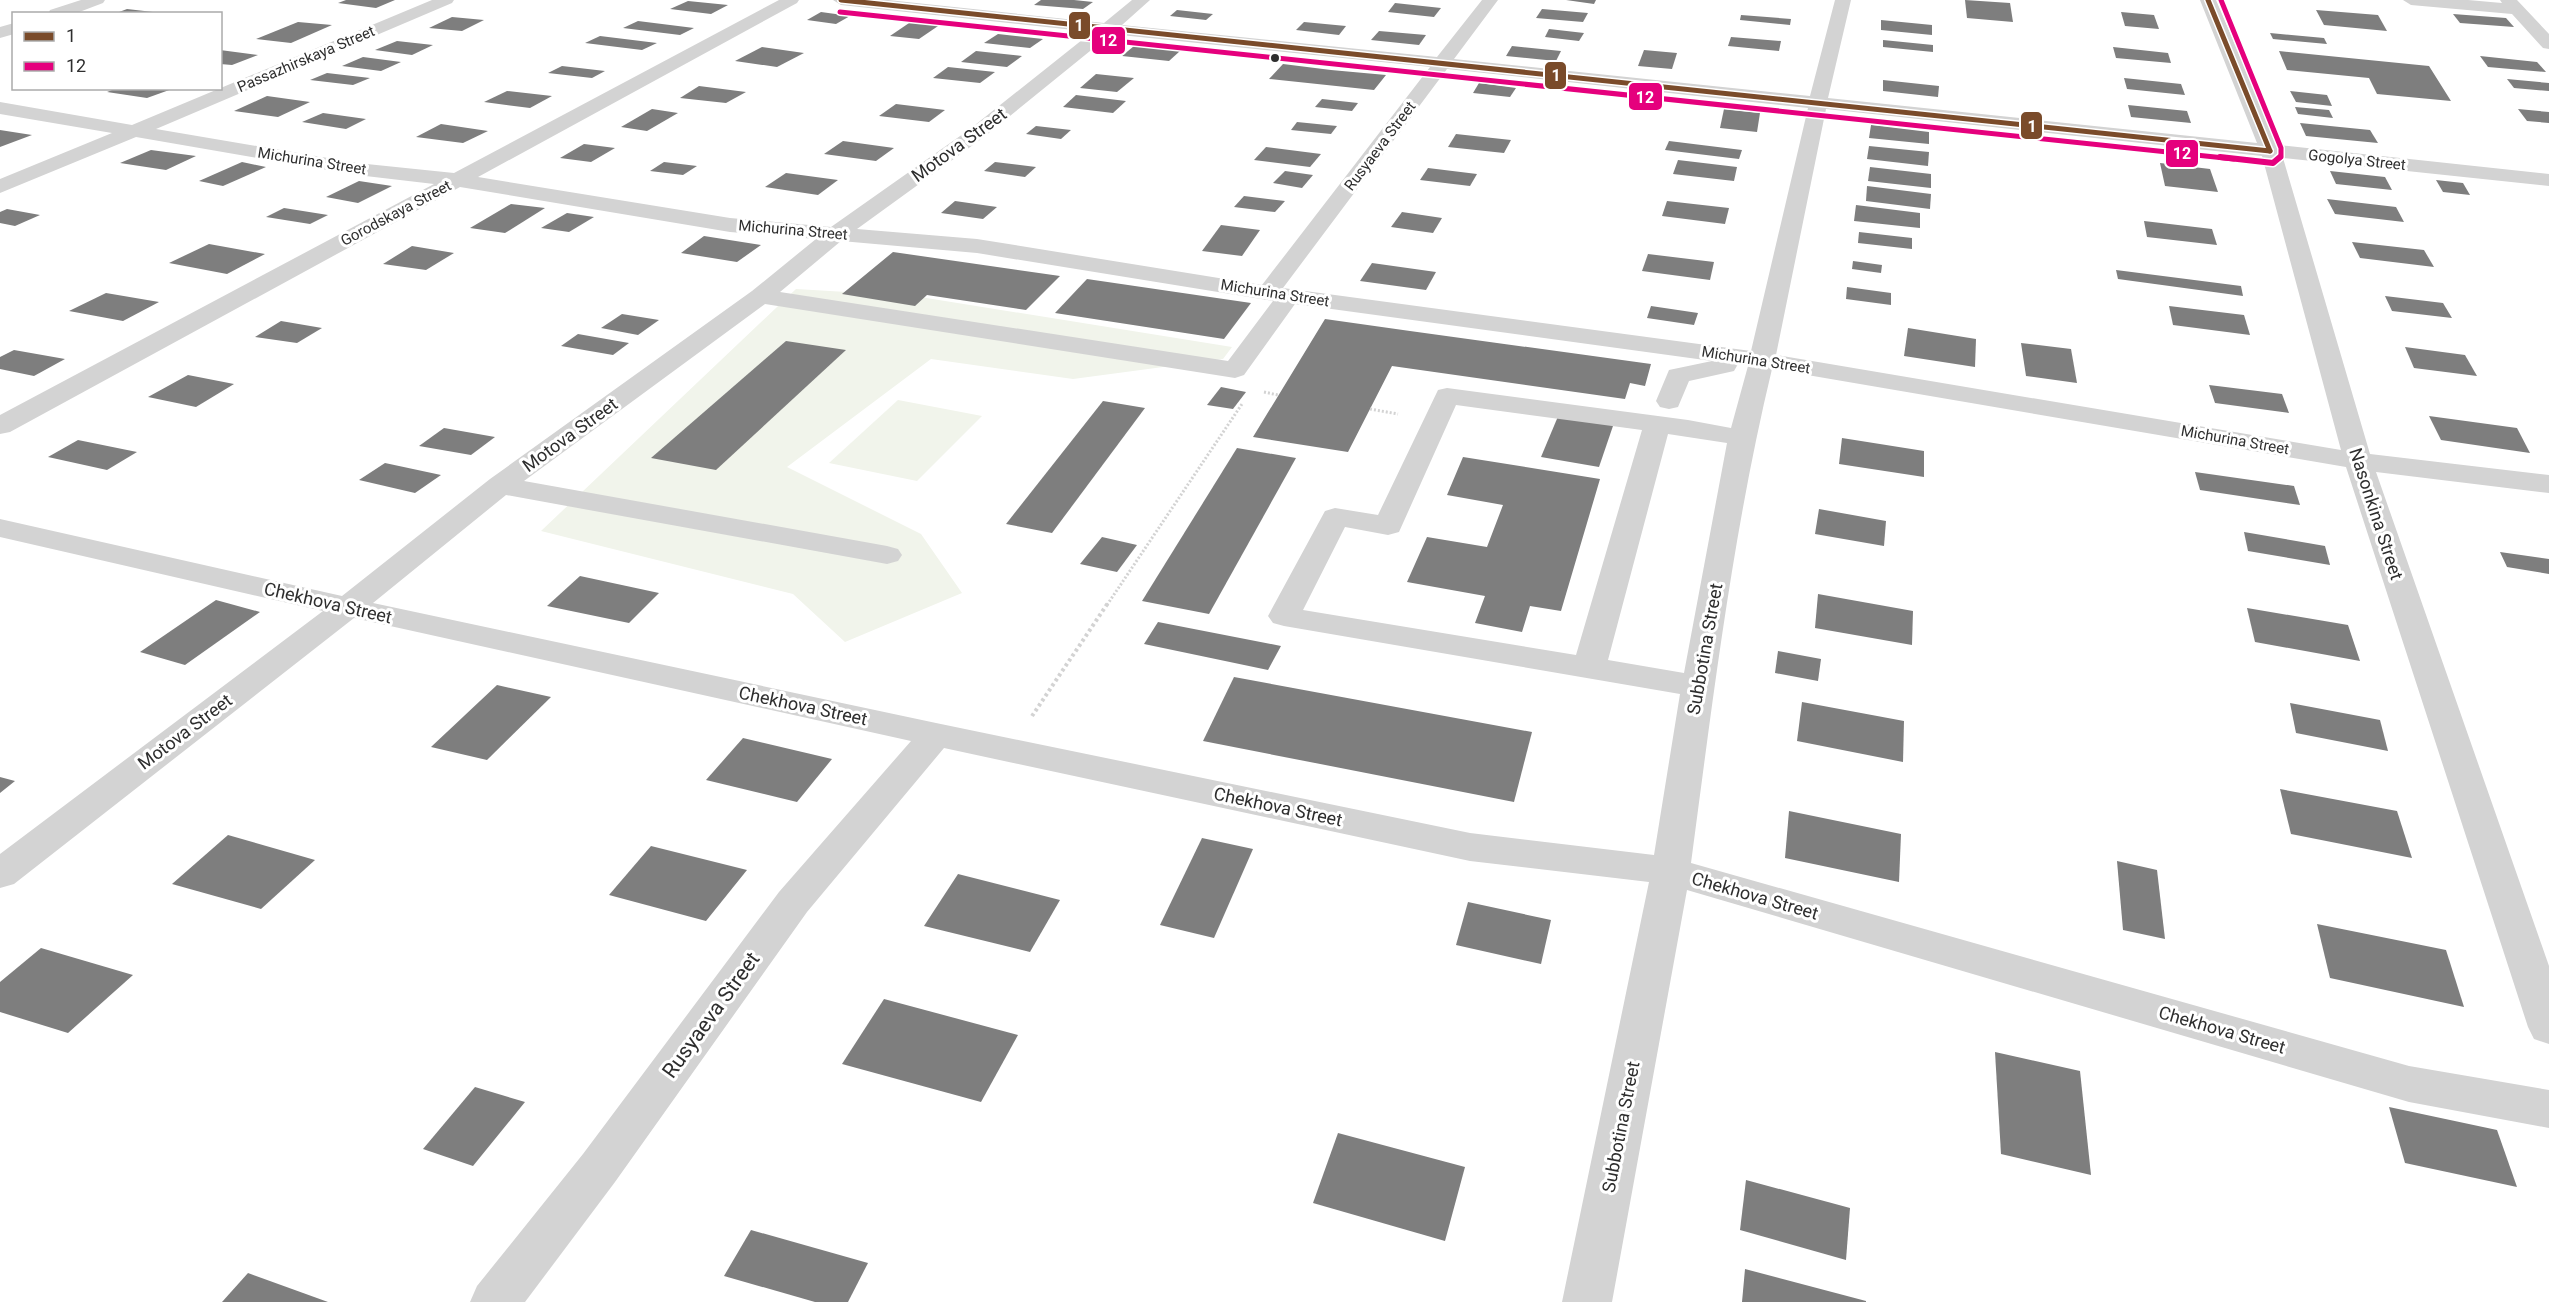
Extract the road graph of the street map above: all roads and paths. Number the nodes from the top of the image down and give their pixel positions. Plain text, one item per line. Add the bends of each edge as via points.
1 (97, 0) edge
2 (446, 0) edge
3 (791, 0) edge
4 (841, 0) edge
5 (1142, 0) edge
6 (1490, 0) edge
7 (1843, 0) edge
8 (2208, 0) edge
9 (2411, 0) edge
10 (2512, 4) edge
11 (63, 12) edge
12 (1108, 29) junction
13 (2549, 44) edge
14 (1442, 63) junction
15 (1818, 103) junction
16 (0, 108) edge
17 (135, 131) junction
18 (2270, 151) junction
19 (457, 180) junction
20 (2549, 180) edge
21 (0, 187) edge
22 (836, 234) junction
23 (1279, 293) junction
24 (760, 296) junction
25 (1726, 356) junction
26 (1762, 360) junction
27 (1245, 400) dead end
28 (1663, 412) junction
29 (0, 426) edge
30 (1742, 438) junction
31 (2358, 461) junction
32 (2549, 484) edge
33 (500, 485) junction
34 (0, 528) edge
35 (887, 555) dead end
36 (348, 608) junction
37 (1589, 669) junction
38 (1698, 686) junction
39 (1029, 721) dead end
40 (936, 735) junction
41 (1671, 872) junction
42 (0, 874) edge
43 (2549, 1027) edge
44 (2549, 1109) edge
45 (495, 1302) edge
46 (1587, 1302) edge

1 - 11 street
2 - 17 street, Passazhirskaya Street
3 - 19 street, Gorodskaya Street
4 - 12 street, Gogolya Street
5 - 12 street, Motova Street
6 - 14 street, Rusyaeva Street
7 - 15 street, Subbotina Street
8 - 18 street, Nasonkina Street
9 - 10 street
10 - 13 street
12 - 14 street, Gogolya Street
12 - 22 street, Motova Street via 977,133
14 - 15 street, Gogolya Street
14 - 23 street, Rusyaeva Street
15 - 18 street, Gogolya Street
15 - 26 street, Subbotina Street
16 - 17 street, Michurina Street
17 - 19 street, Michurina Street via 357,169
17 - 21 street, Passazhirskaya Street
18 - 20 street, Gogolya Street
18 - 31 street, Nasonkina Street
19 - 22 street, Michurina Street via 730,225
19 - 29 street, Gorodskaya Street
22 - 23 street, Michurina Street via 978,246
22 - 24 street, Motova Street
23 - 24 street, Rusyaeva Street via 1235,370
23 - 25 street, Michurina Street
24 - 33 street, Motova Street
25 - 26 street, Michurina Street
25 - 28 street via 1725,366 1678,375
26 - 30 street, Subbotina Street
26 - 31 street, Michurina Street
27 - 39 path
28 - 30 street
28 - 37 street
28 - 37 street via 1447,396 1388,526 1335,517 1284,616
30 - 38 street, Subbotina Street
31 - 32 street, Michurina Street
31 - 43 street, Nasonkina Street
33 - 35 street
33 - 36 street, Motova Street
34 - 36 street, Chekhova Street
36 - 40 street, Chekhova Street
36 - 42 street, Motova Street
37 - 38 street
38 - 41 street, Subbotina Street
40 - 41 street, Chekhova Street via 1470,847
40 - 45 street, Rusyaeva Street via 793,902 599,1168
41 - 44 street, Chekhova Street via 2409,1084
41 - 46 street, Subbotina Street

